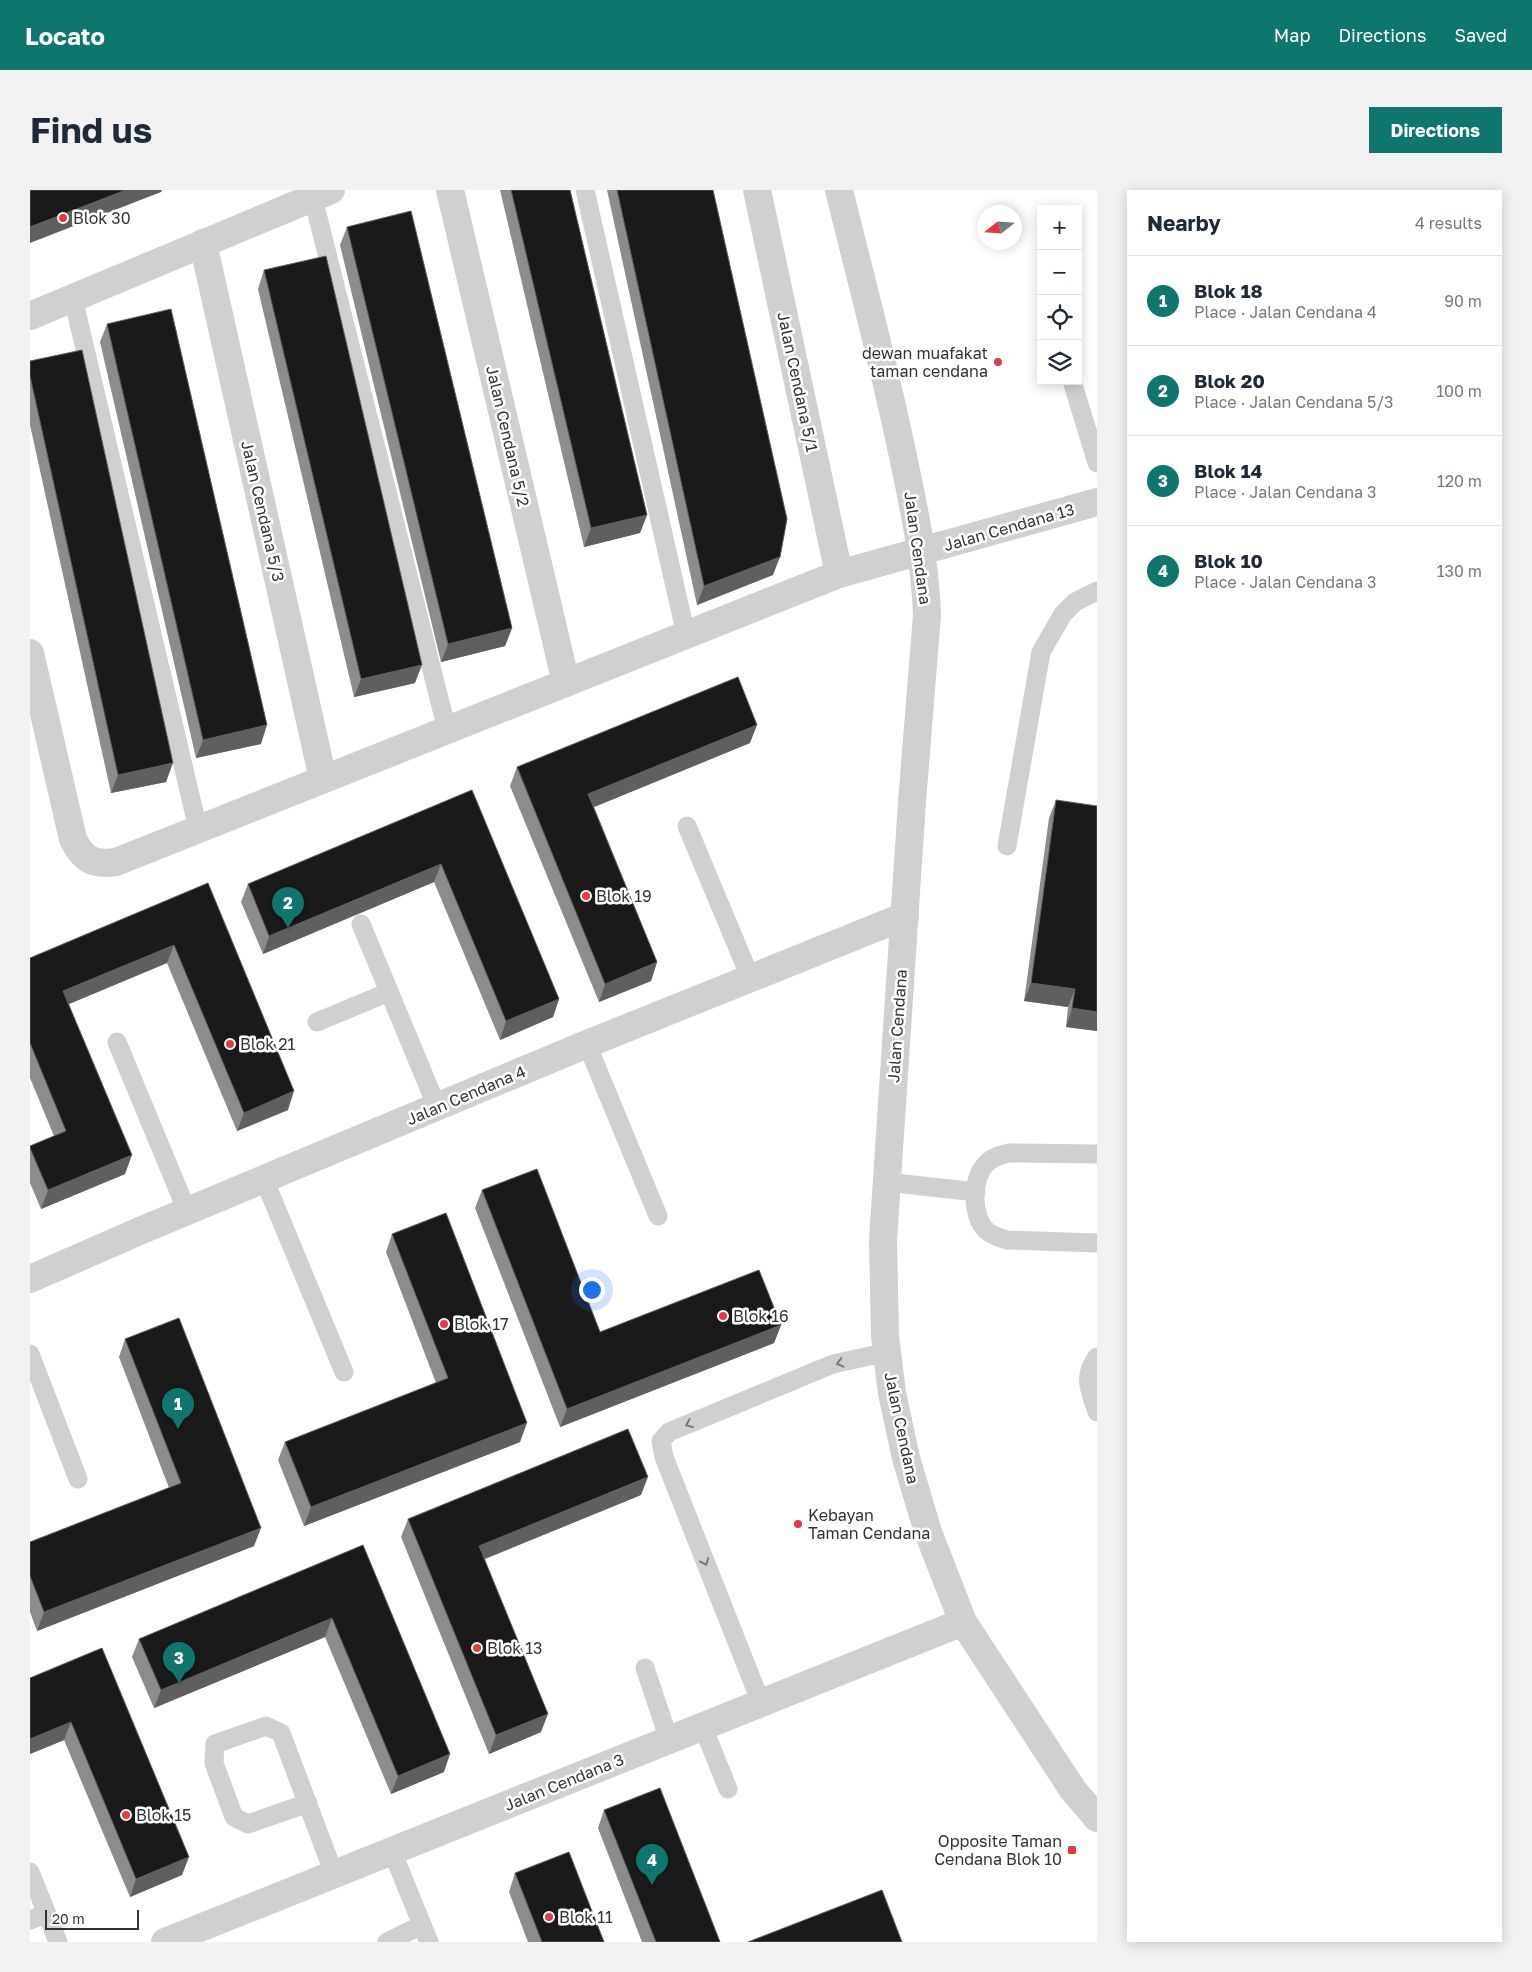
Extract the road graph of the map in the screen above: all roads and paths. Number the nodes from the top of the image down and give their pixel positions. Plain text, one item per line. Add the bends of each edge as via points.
1 (450, 190) edge
2 (585, 190) edge
3 (757, 190) edge
4 (839, 190) edge
5 (322, 194) edge
6 (203, 243) junction
7 (73, 298) junction
8 (30, 316) edge
9 (1073, 385) edge
10 (1097, 463) edge
11 (1097, 502) edge
12 (922, 552) junction
13 (839, 574) junction
14 (1097, 592) edge
15 (686, 635) junction
16 (30, 653) edge
17 (566, 683) junction
18 (447, 730) junction
19 (323, 779) junction
20 (687, 826) dead end
21 (198, 829) junction
22 (1007, 846) dead end
23 (904, 916) junction
24 (361, 924) edge
25 (750, 977) junction
26 (389, 992) junction
27 (317, 1022) dead end
28 (117, 1042) dead end
29 (587, 1044) junction
30 (437, 1107) junction
31 (1097, 1154) edge
32 (264, 1179) junction
33 (887, 1182) junction
34 (976, 1192) junction
35 (187, 1212) junction
36 (658, 1216) dead end
37 (1097, 1243) edge
38 (30, 1279) edge
39 (888, 1352) junction
40 (30, 1354) edge
41 (1097, 1357) edge
42 (344, 1372) dead end
43 (1097, 1412) edge
44 (78, 1479) dead end
45 (963, 1622) junction
46 (645, 1668) dead end
47 (761, 1703) junction
48 (703, 1727) junction
49 (670, 1740) junction
50 (728, 1789) dead end
51 (308, 1803) junction
52 (1097, 1818) edge
53 (392, 1851) junction
54 (30, 1872) edge
55 (334, 1874) junction
56 (38, 1917) edge
57 (426, 1933) edge
58 (58, 1942) edge
59 (166, 1942) edge
60 (387, 1942) edge

1 - 17 street, Jalan Cendana 5/2
2 - 15 lane
3 - 13 street, Jalan Cendana 5/1
4 - 12 street, Jalan Cendana via 891,401
5 - 6 street
5 - 18 lane
6 - 7 street
6 - 19 street, Jalan Cendana 5/3
7 - 8 street
7 - 21 lane
9 - 10 lane
11 - 12 street, Jalan Cendana 13
12 - 13 street, Jalan Cendana 13
12 - 23 street, Jalan Cendana via 927,615
13 - 15 street, Jalan Cendana 13
14 - 22 lane via 1075,602 1063,614 1041,652
15 - 17 street, Jalan Cendana 13
16 - 21 street, Jalan Cendana 13 via 73,838 79,851 89,860 102,864 116,862
17 - 18 street, Jalan Cendana 13
18 - 19 street, Jalan Cendana 13
19 - 21 street, Jalan Cendana 13
20 - 25 lane
23 - 25 street, Jalan Cendana 4
23 - 33 street, Jalan Cendana
24 - 26 lane
25 - 29 street, Jalan Cendana 4
26 - 27 lane
26 - 30 lane
28 - 35 lane
29 - 30 street, Jalan Cendana 4
29 - 36 lane
30 - 32 street, Jalan Cendana 4
31 - 34 lane via 1009,1153 997,1156 986,1162 979,1173
32 - 35 street, Jalan Cendana 4
32 - 42 lane
33 - 34 lane
33 - 39 street, Jalan Cendana via 883,1240
34 - 37 lane via 978,1219 985,1230 995,1236 1007,1240
35 - 38 street, Jalan Cendana 4
39 - 45 street, Jalan Cendana via 892,1393 906,1458 928,1532
39 -> 47 lane via 833,1364 668,1432 662,1441 664,1457
40 - 44 lane
41 - 43 lane via 1087,1378
45 - 47 street, Jalan Cendana 3
45 - 52 street, Jalan Cendana via 1073,1790
46 - 49 lane
47 - 48 street, Jalan Cendana 3
48 - 49 street, Jalan Cendana 3
48 - 50 lane
49 - 53 street, Jalan Cendana 3
51 - 51 lane via 281,1733 266,1726 215,1744 214,1763 234,1816 248,1824
51 - 55 lane
53 - 55 street, Jalan Cendana 3
53 - 57 lane
54 - 56 lane
55 - 59 street, Jalan Cendana 3
56 - 58 lane
57 - 60 lane

